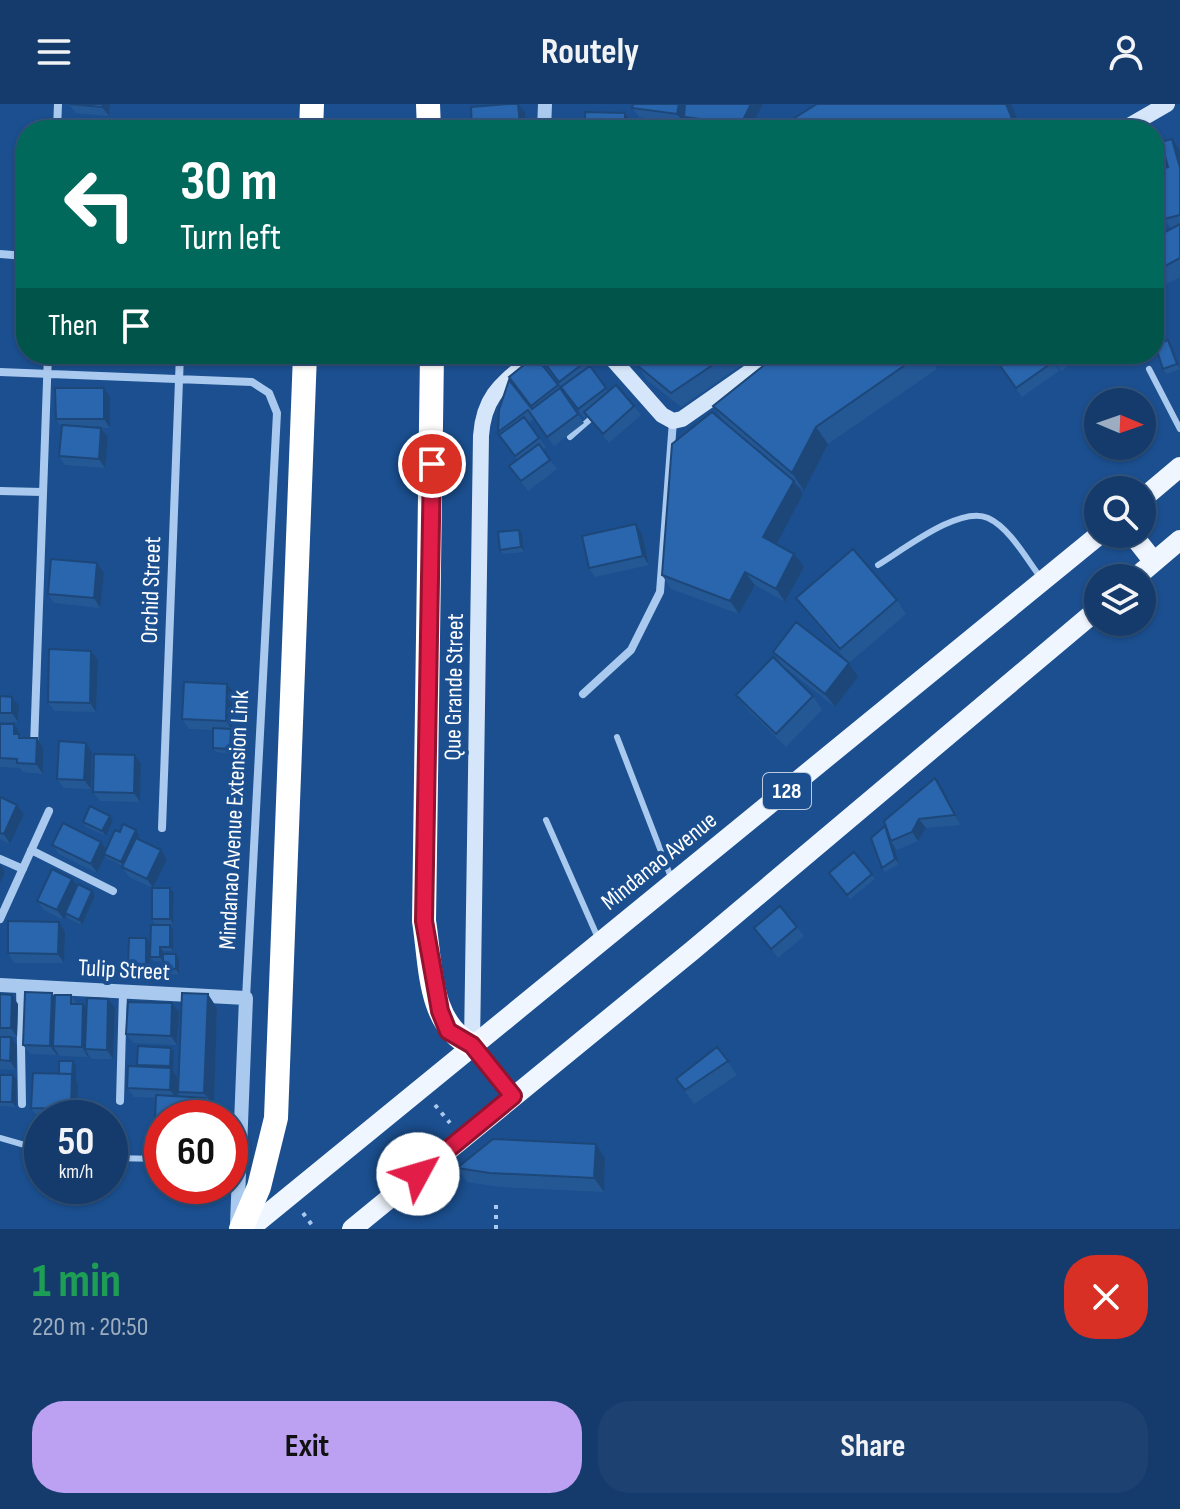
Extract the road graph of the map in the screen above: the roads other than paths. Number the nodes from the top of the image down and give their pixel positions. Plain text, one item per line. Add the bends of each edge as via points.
1 (1167, 104) edge
2 (1139, 120) edge
3 (47, 364) edge
4 (180, 364) edge
5 (305, 364) edge
6 (432, 364) edge
7 (526, 364) edge
8 (615, 364) edge
9 (761, 364) edge
10 (1149, 369) dead end
11 (0, 372) edge
12 (47, 373) junction
13 (179, 380) junction
14 (600, 411) edge
15 (673, 421) junction
16 (1180, 429) edge
17 (570, 437) dead end
18 (1180, 467) edge
19 (1156, 487) edge
20 (0, 491) edge
21 (42, 492) junction
22 (1180, 540) edge
23 (1084, 547) edge
24 (1143, 548) edge
25 (1154, 562) junction
26 (1152, 564) edge
27 (878, 565) dead end
28 (1043, 581) junction
29 (1084, 621) edge
30 (583, 694) dead end
31 (617, 737) dead end
32 (34, 746) edge
33 (49, 811) dead end
34 (546, 820) dead end
35 (162, 828) dead end
36 (31, 850) junction
37 (0, 859) edge
38 (23, 869) junction
39 (673, 883) junction
40 (113, 891) dead end
41 (0, 919) edge
42 (600, 942) junction
43 (0, 985) edge
44 (20, 986) junction
45 (123, 992) junction
46 (246, 998) junction
47 (472, 1045) junction
48 (513, 1096) junction
49 (120, 1100) edge
50 (239, 1100) edge
51 (22, 1104) dead end
52 (0, 1138) edge
53 (24, 1145) edge
54 (238, 1204) edge
55 (239, 1229) edge
56 (249, 1229) edge
57 (352, 1229) edge

1 - 2 main road
3 - 12 street
4 - 13 street, Orchid Street
5 - 55 highway via 276,1118 259,1187
6 - 47 highway via 424,921 440,1011 448,1031
7 - 47 main road, Que Grande Street via 496,390 483,415
8 - 15 main road via 630,385
9 - 15 main road
10 - 16 lane
11 - 12 street
12 - 13 street
12 - 21 street
13 - 35 street, Orchid Street
13 - 46 street, Mindanao Avenue Extension Link via 252,382 269,393 277,413
14 - 17 lane
15 - 30 street via 660,592 631,650
18 - 19 main road
20 - 21 street
21 - 32 street
22 - 25 main road
23 - 28 main road, Mindanao Avenue / 128
24 - 25 main road
25 - 26 main road
27 - 28 lane via 955,519 987,517
28 - 39 main road, Mindanao Avenue / 128
29 - 48 main road, 128
31 - 39 lane
33 - 36 street
34 - 42 lane
36 - 38 street
36 - 40 street
37 - 38 street
38 - 41 street
39 - 42 main road, Mindanao Avenue / 128
42 - 47 main road, Mindanao Avenue / 128
43 - 44 street, Tulip Street
44 - 45 street, Tulip Street
44 - 51 street
45 - 46 street, Tulip Street
45 - 49 street
46 - 50 street, Mindanao Avenue Extension Link
47 - 48 main road
47 - 56 main road, Mindanao Avenue / 128
48 - 57 main road, 128
52 - 53 lane
54 - 55 street, Mindanao Avenue Extension Link

